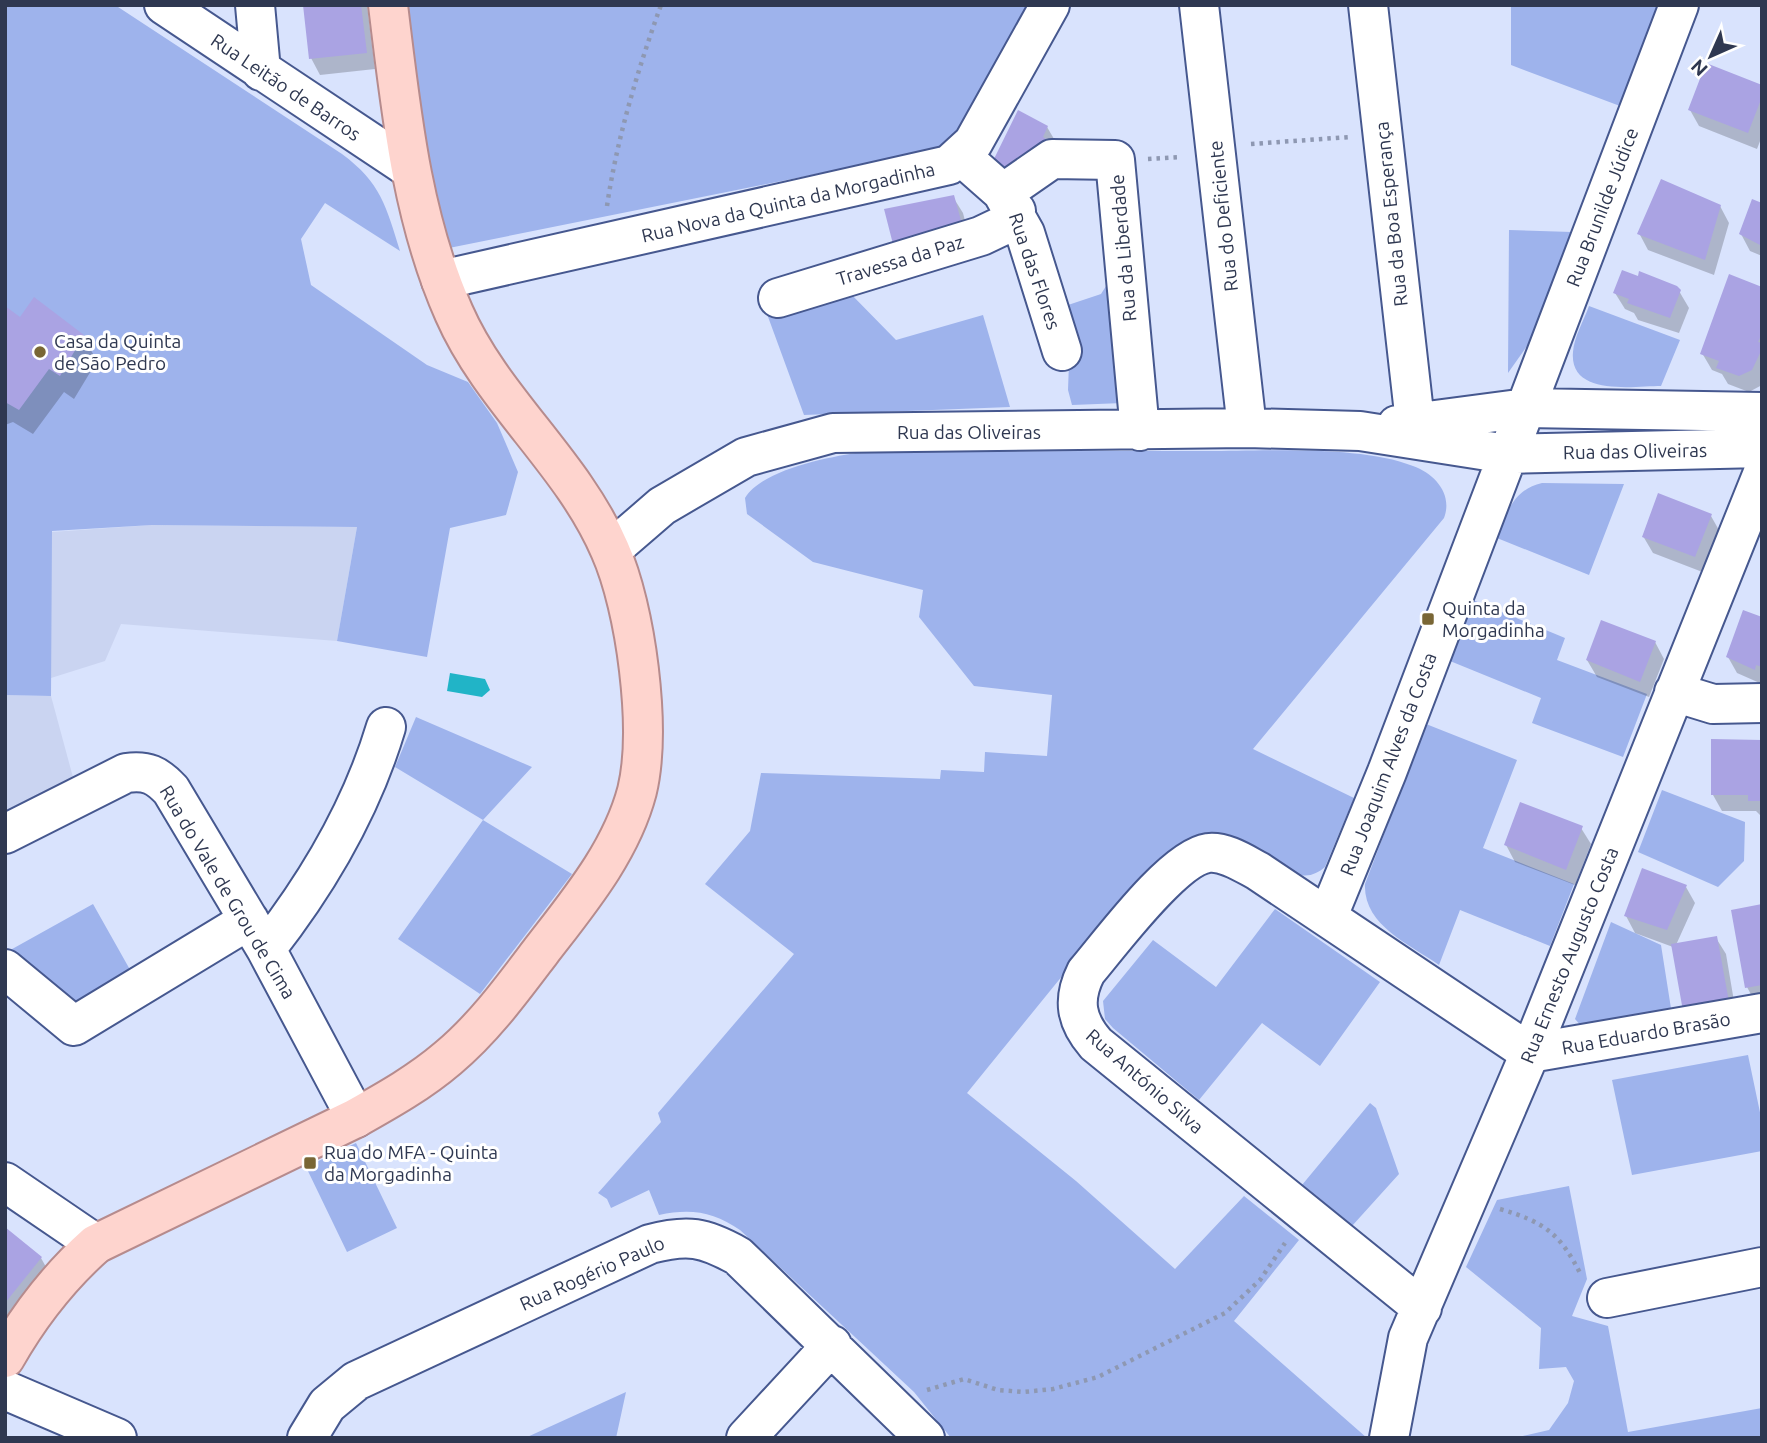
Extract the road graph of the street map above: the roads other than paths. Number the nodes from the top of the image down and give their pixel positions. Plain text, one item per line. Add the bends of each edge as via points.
1 (164, 5) edge
2 (254, 5) edge
3 (388, 5) edge
4 (1050, 5) edge
5 (1199, 5) edge
6 (1368, 5) edge
7 (1679, 5) edge
8 (261, 71) junction
9 (961, 156) junction
10 (409, 168) junction
11 (1009, 202) junction
12 (440, 280) junction
13 (778, 298) dead end
14 (1062, 351) dead end
15 (1526, 408) junction
16 (1762, 412) edge
17 (1415, 422) junction
18 (1247, 428) junction
19 (1140, 431) junction
20 (1360, 431) junction
21 (1762, 449) edge
22 (1507, 454) junction
23 (1762, 474) edge
24 (611, 550) junction
25 (1674, 692) junction
26 (1762, 703) edge
27 (386, 727) dead end
28 (5, 834) edge
29 (1328, 916) junction
30 (258, 934) junction
31 (5, 969) edge
32 (1762, 1013) edge
33 (1531, 1053) junction
34 (356, 1118) junction
35 (5, 1182) edge
36 (96, 1244) junction
37 (1762, 1267) edge
38 (1607, 1298) road end
39 (1422, 1308) junction
40 (832, 1345) junction
41 (5, 1357) edge
42 (5, 1390) edge
43 (117, 1438) edge
44 (307, 1438) edge
45 (746, 1438) edge
46 (925, 1438) edge
47 (1389, 1438) edge

1 - 8 street, Rua Leitão de Barros
2 - 8 street
3 - 10 main road
4 - 9 street, Rua Nova da Quinta da Morgadinha via 982,129
5 - 18 street, Rua do Deficiente
6 - 17 street, Rua da Boa Esperança
7 - 15 street, Rua Brunilde Júdice
8 - 10 street, Rua Leitão de Barros
9 - 11 street
9 - 12 street, Rua Nova da Quinta da Morgadinha via 933,171
10 - 12 main road
11 - 13 street, Travessa da Paz via 1002,226 981,236
11 - 14 street, Rua das Flores via 1026,233
11 - 19 street, Rua da Liberdade via 1052,159 1115,160
12 - 24 main road via 474,353 585,505
15 - 16 street, Rua das Oliveiras
15 - 17 street, Rua das Oliveiras
15 - 22 street
17 - 20 street, Rua das Oliveiras
18 - 19 street, Rua das Oliveiras
18 - 20 street, Rua das Oliveiras
19 - 24 street, Rua das Oliveiras via 833,433 746,457 662,506
20 - 22 street, Rua das Oliveiras
21 - 22 street, Rua das Oliveiras
22 - 29 street, Rua Joaquim Alves da Costa
23 - 25 street, Rua Ernesto Augusto Costa
24 - 34 main road via 634,633 641,717 637,790 623,828 603,867 493,1011 426,1076
25 - 26 street via 1713,704
25 - 33 street, Rua Ernesto Augusto Costa
27 - 30 street via 377,759 293,914
28 - 30 street, Rua do Vale de Grou de Cima via 126,773 143,771 171,790
29 - 33 street, Rua António Silva
29 - 39 street, Rua António Silva via 1231,857 1208,853 1167,878 1086,972 1077,989 1077,1008 1082,1027 1096,1044
30 - 31 street via 74,1026
30 - 34 street, Rua do Vale de Grou de Cima
32 - 33 street, Rua Eduardo Brasão
33 - 39 street, Rua Ernesto Augusto Costa
34 - 36 main road
35 - 36 street
36 - 41 main road via 67,1269
37 - 38 street
39 - 47 street, Rua Ernesto Augusto Costa via 1408,1338
40 - 44 street, Rua Rogério Paulo via 738,1256 710,1240 678,1237 650,1244 356,1381 327,1405
40 - 45 street
40 - 46 street, Rua Rogério Paulo
42 - 43 street

